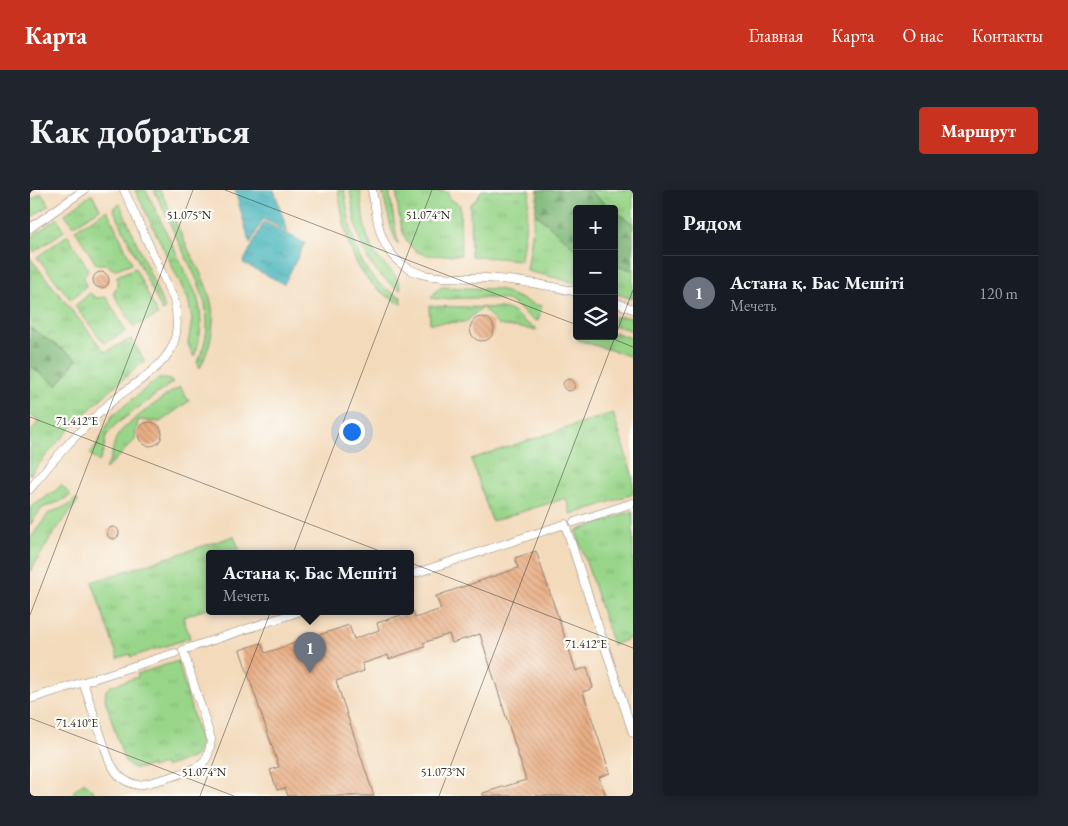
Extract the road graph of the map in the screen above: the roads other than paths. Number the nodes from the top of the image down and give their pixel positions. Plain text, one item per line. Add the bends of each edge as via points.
1 (84, 190) edge
2 (124, 190) edge
3 (372, 190) edge
4 (30, 228) edge
5 (573, 291) edge
6 (618, 303) edge
7 (633, 309) edge
8 (30, 489) edge
9 (633, 503) edge
10 (574, 522) dead end
11 (414, 574) edge
12 (289, 615) edge
13 (175, 654) dead end
14 (84, 682) junction
15 (30, 699) edge
16 (633, 733) edge

1 - 4 lane
2 - 8 lane via 174,300 177,314 175,339 164,359 92,420
3 - 5 lane via 379,226 388,249 395,259 414,271 431,276 548,285
6 - 7 lane
9 - 10 lane
11 - 16 lane via 565,524
12 - 14 lane via 183,650 211,739 208,756 193,769 138,785 121,779 109,760
13 - 14 lane
14 - 15 lane

